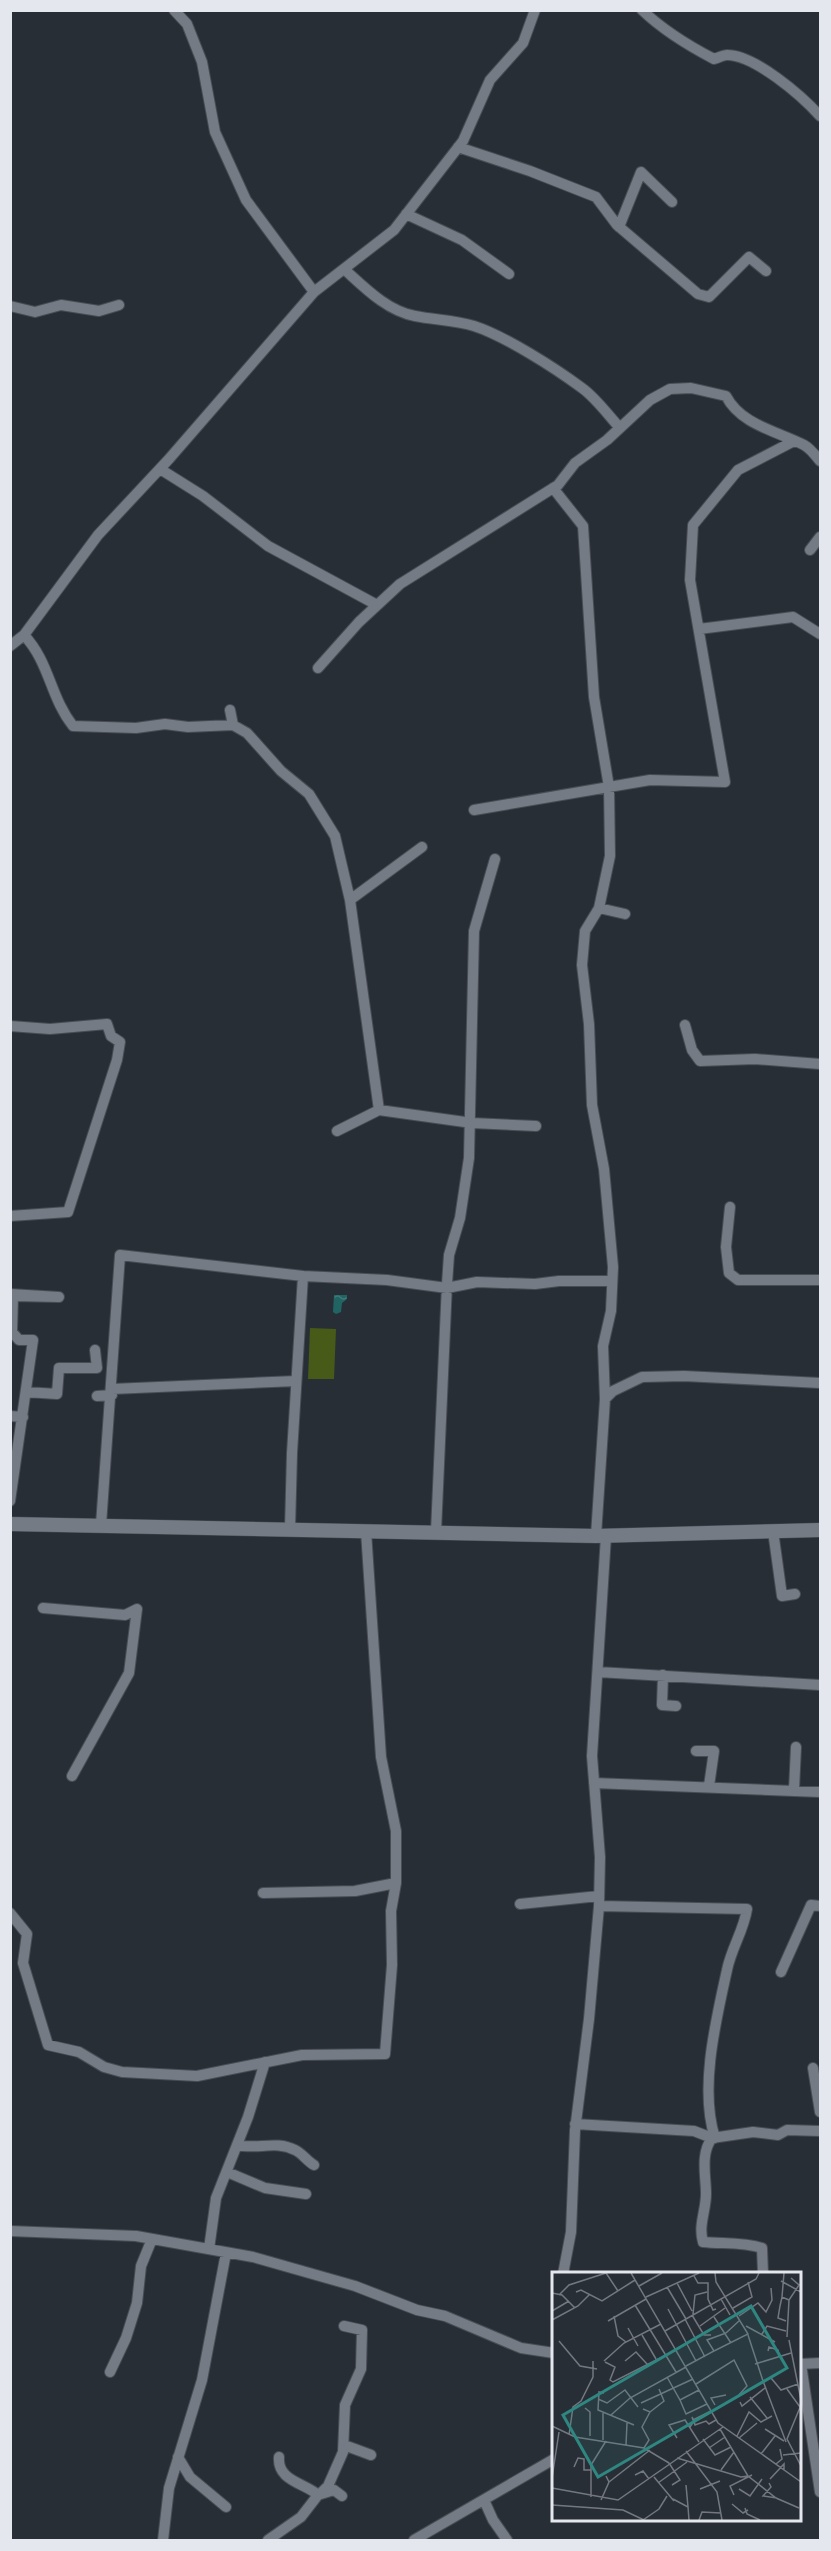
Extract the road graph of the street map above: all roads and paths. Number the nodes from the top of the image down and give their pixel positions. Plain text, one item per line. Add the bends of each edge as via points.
1 (174, 10) edge
2 (535, 10) edge
3 (642, 10) edge
4 (820, 116) edge
5 (458, 147) junction
6 (672, 202) dead end
7 (406, 214) junction
8 (619, 227) junction
9 (344, 269) junction
10 (766, 271) dead end
11 (509, 274) dead end
12 (314, 292) junction
13 (119, 305) dead end
14 (10, 306) edge
15 (620, 428) junction
16 (794, 441) junction
17 (820, 461) edge
18 (160, 469) junction
19 (553, 488) junction
20 (820, 537) edge
21 (810, 550) dead end
22 (377, 606) junction
23 (699, 629) junction
24 (820, 634) edge
25 (24, 635) junction
26 (10, 646) edge
27 (318, 668) dead end
28 (230, 710) dead end
29 (233, 725) junction
30 (609, 787) junction
31 (474, 810) dead end
32 (422, 847) dead end
33 (495, 859) dead end
34 (350, 900) junction
35 (598, 909) junction
36 (625, 914) dead end
37 (685, 1025) dead end
38 (10, 1026) edge
39 (820, 1064) edge
40 (379, 1110) junction
41 (472, 1123) junction
42 (536, 1126) dead end
43 (337, 1131) dead end
44 (730, 1207) dead end
45 (10, 1216) edge
46 (303, 1276) junction
47 (820, 1280) edge
48 (612, 1281) junction
49 (447, 1288) junction
50 (10, 1294) edge
51 (95, 1350) dead end
52 (296, 1381) junction
53 (820, 1383) edge
54 (26, 1392) junction
55 (112, 1392) junction
56 (97, 1396) dead end
57 (604, 1399) junction
58 (10, 1416) edge
59 (23, 1417) junction
60 (10, 1501) edge
61 (10, 1524) edge
62 (101, 1525) junction
63 (290, 1529) junction
64 (820, 1530) edge
65 (366, 1531) junction
66 (436, 1532) junction
67 (773, 1532) junction
68 (601, 1536) junction
69 (795, 1594) dead end
70 (43, 1608) dead end
71 (598, 1672) junction
72 (663, 1675) junction
73 (820, 1685) edge
74 (676, 1706) dead end
75 (796, 1747) dead end
76 (696, 1751) dead end
77 (72, 1776) dead end
78 (594, 1783) junction
79 (709, 1786) junction
80 (794, 1790) junction
81 (820, 1792) edge
82 (396, 1883) junction
83 (263, 1893) dead end
84 (599, 1901) junction
85 (520, 1904) dead end
86 (820, 1906) edge
87 (10, 1912) edge
88 (781, 1972) dead end
89 (265, 2062) junction
90 (813, 2068) dead end
91 (820, 2112) edge
92 (575, 2124) junction
93 (820, 2131) edge
94 (713, 2138) junction
95 (237, 2145) junction
96 (314, 2165) dead end
97 (227, 2172) junction
98 (306, 2194) dead end
99 (10, 2231) edge
100 (152, 2239) junction
101 (208, 2249) junction
102 (226, 2253) junction
103 (563, 2272) edge
104 (763, 2272) edge
105 (344, 2326) dead end
106 (552, 2353) edge
107 (820, 2363) edge
108 (801, 2364) edge
109 (801, 2370) edge
110 (110, 2372) dead end
111 (344, 2445) junction
112 (371, 2455) dead end
113 (178, 2457) junction
114 (279, 2457) dead end
115 (552, 2460) edge
116 (820, 2492) edge
117 (320, 2494) junction
118 (342, 2496) dead end
119 (484, 2500) junction
120 (226, 2507) dead end
121 (165, 2538) edge
122 (268, 2541) edge
123 (414, 2541) edge
124 (507, 2541) edge

1 - 12 street via 187,24 202,62 215,132 246,200
2 - 5 street via 523,43 490,80
3 - 4 street via 683,44 714,59 728,55 747,60 802,96
5 - 7 street
5 - 8 street via 596,197
6 - 8 street via 641,172
7 - 9 street via 394,230
7 - 11 street via 462,240
8 - 10 street via 698,294 709,297 749,257
9 - 12 street
9 - 15 street via 391,307 414,316 476,327 522,350 583,389
12 - 18 street
13 - 14 street via 99,310 61,305 35,312
15 - 16 street via 650,400 670,389 691,388 726,396 732,409
15 - 19 street via 575,463
16 - 17 street via 806,446
16 - 23 street via 738,470 693,525 690,580
18 - 22 street via 268,546
18 - 25 street via 98,535
19 - 22 street via 400,584
19 - 30 street via 583,526 594,698
20 - 21 street
22 - 27 street
23 - 24 street via 793,617
23 - 30 street via 725,782 650,780
25 - 26 street
25 - 29 street via 37,648 63,713 73,726
28 - 29 street
29 - 34 street via 247,733 281,771 309,794 335,836
30 - 31 street
30 - 35 street via 610,856
32 - 34 street
33 - 41 street via 474,931
34 - 40 street
35 - 36 street
35 - 48 street via 585,931 582,965 592,1105 609,1214
37 - 39 street via 692,1050 700,1061 747,1059
38 - 45 street via 50,1029 107,1024 111,1036 120,1042 68,1212
40 - 41 street
40 - 43 street
41 - 42 street
41 - 49 street
44 - 47 street via 726,1247 729,1273 738,1280
46 - 49 street
46 - 52 street
46 - 55 street via 120,1255
48 - 49 street via 477,1281
48 - 57 street via 611,1311 603,1346
49 - 66 street
50 - 54 street via 59,1297 13,1296 12,1332 19,1340 33,1340
51 - 54 street via 97,1368 59,1368 57,1394
52 - 55 street
52 - 63 street
53 - 57 street via 642,1377
54 - 59 street
55 - 56 street
55 - 62 street
57 - 68 street
58 - 59 street
59 - 60 street
61 - 62 main road
62 - 63 main road
63 - 65 main road
64 - 67 main road
65 - 66 main road
65 - 82 street via 381,1757 396,1831
66 - 68 main road
67 - 68 main road
67 - 69 street via 782,1596
68 - 71 street
70 - 77 street via 125,1615 137,1609 129,1674
71 - 72 street
71 - 78 street
72 - 73 street
72 - 74 street via 662,1706
75 - 80 street
76 - 79 street via 714,1751
78 - 79 street
78 - 84 street
79 - 80 street
80 - 81 street
82 - 83 street via 355,1891
82 - 89 street via 391,1911 392,1965 385,2054 302,2055
84 - 85 street
84 - 92 street
84 - 94 street via 747,1909 727,1971 711,2052 709,2125
86 - 88 street via 811,1905
87 - 89 street via 27,1934 22,1963 48,2045 79,2052 104,2067 135,2073 197,2076
89 - 95 street
90 - 91 street
92 - 94 street via 694,2131
92 - 103 street via 571,2232
93 - 94 street via 787,2130 778,2135 753,2132
94 - 104 street via 707,2144 703,2172 703,2242 762,2248
95 - 96 street via 250,2149 283,2146 297,2150
95 - 97 street
97 - 98 street via 265,2188
97 - 101 street via 216,2198
99 - 100 street
100 - 101 street
100 - 110 street via 141,2266 137,2303 126,2338
101 - 102 street
102 - 106 street via 346,2283 417,2310 445,2316 511,2344
102 - 113 street via 202,2380
105 - 111 street via 362,2330 364,2341 361,2369 345,2404
107 - 108 street
109 - 116 street
111 - 112 street
111 - 117 street via 328,2486
113 - 120 street via 190,2477
113 - 121 street via 169,2488
114 - 117 street via 288,2478
115 - 119 street
117 - 118 street via 334,2490
117 - 122 street via 301,2517
119 - 123 street
119 - 124 street

